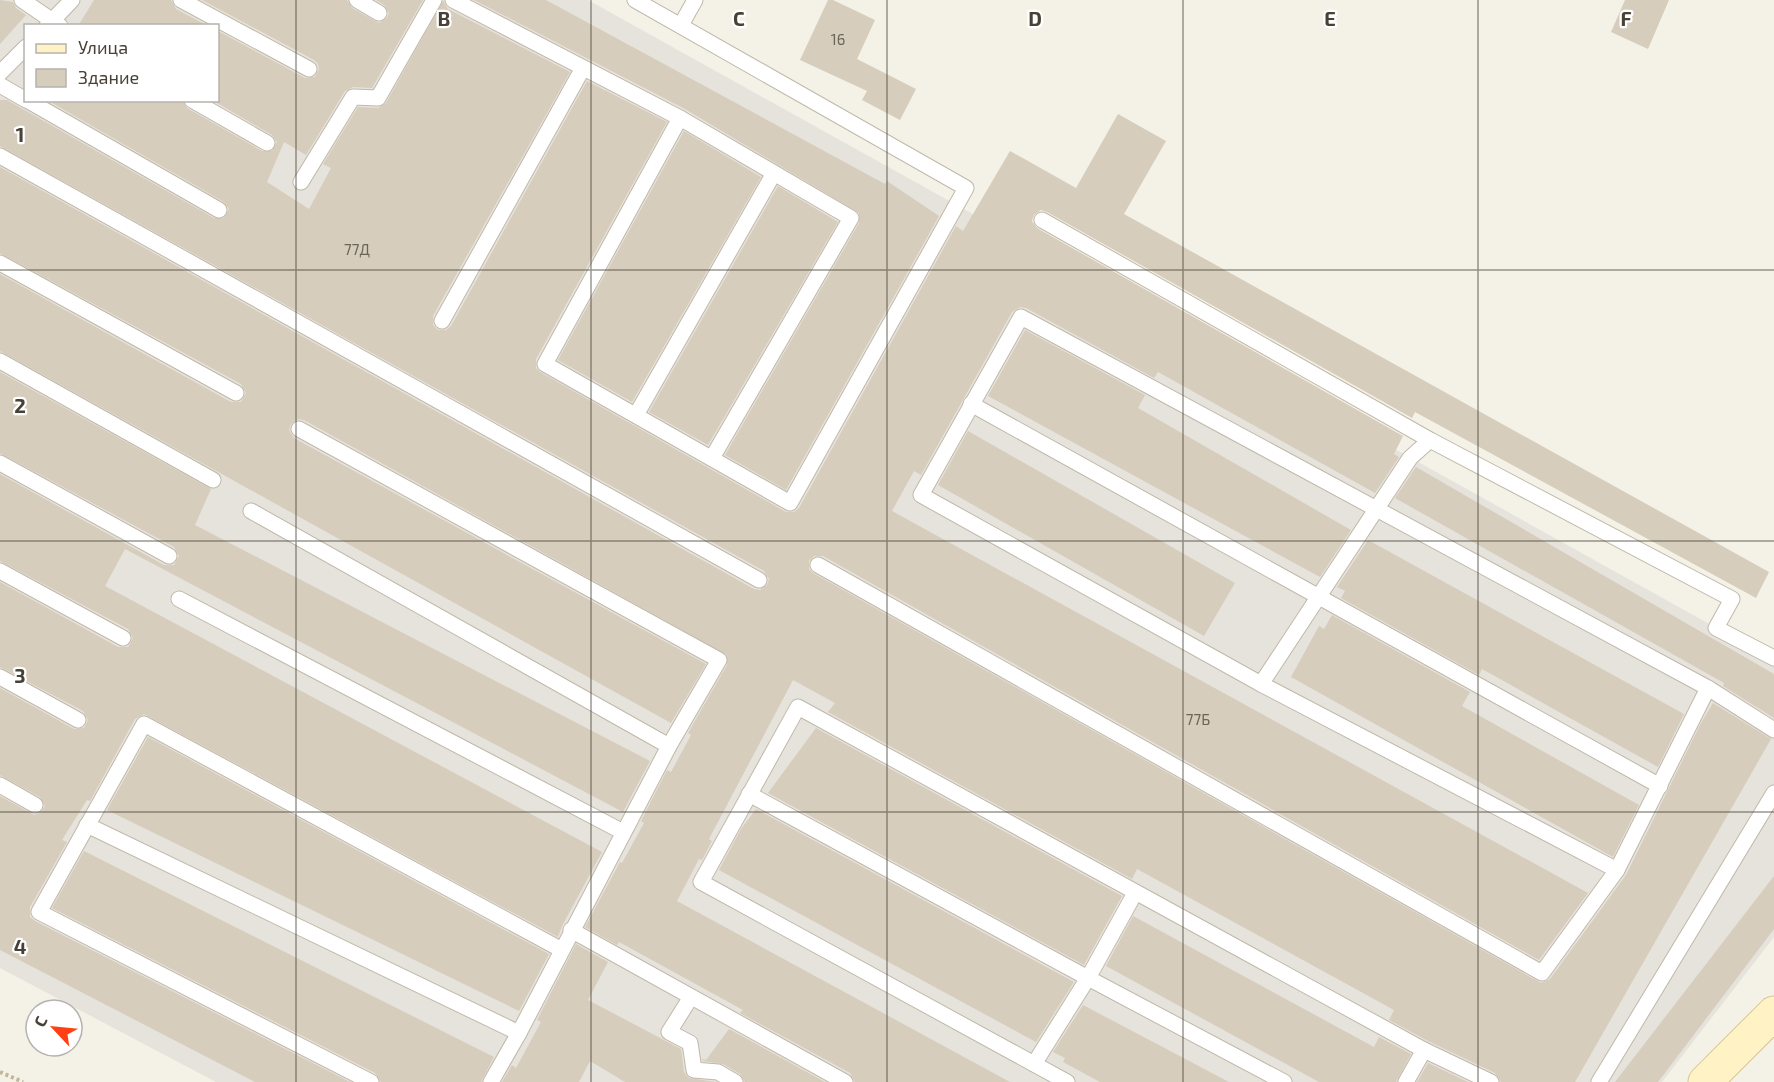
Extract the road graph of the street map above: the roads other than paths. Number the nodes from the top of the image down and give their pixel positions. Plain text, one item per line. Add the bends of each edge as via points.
1 (22, 0) edge
2 (72, 0) edge
3 (181, 0) edge
4 (357, 0) edge
5 (434, 0) edge
6 (453, 0) edge
7 (635, 0) edge
8 (695, 0) edge
9 (380, 13) dead end
10 (53, 24) edge
11 (681, 25) junction
12 (24, 49) edge
13 (583, 68) junction
14 (309, 69) dead end
15 (0, 73) edge
16 (0, 85) edge
17 (24, 99) edge
18 (30, 102) edge
19 (195, 102) edge
20 (680, 118) junction
21 (267, 143) dead end
22 (0, 156) edge
23 (774, 173) junction
24 (301, 182) dead end
25 (219, 210) dead end
26 (1042, 220) dead end
27 (0, 262) edge
28 (442, 321) dead end
29 (0, 361) edge
30 (236, 393) dead end
31 (971, 404) junction
32 (636, 415) junction
33 (299, 429) dead end
34 (1430, 440) junction
35 (712, 458) junction
36 (0, 463) edge
37 (213, 480) dead end
38 (1377, 508) junction
39 (250, 511) dead end
40 (169, 556) dead end
41 (818, 565) dead end
42 (0, 571) edge
43 (759, 580) dead end
44 (1319, 596) junction
45 (179, 599) dead end
46 (123, 638) dead end
47 (1774, 658) edge
48 (0, 677) edge
49 (1261, 684) junction
50 (1708, 688) junction
51 (78, 720) dead end
52 (1774, 730) edge
53 (669, 746) junction
54 (0, 786) edge
55 (1660, 786) junction
56 (749, 794) junction
57 (1774, 794) edge
58 (35, 805) dead end
59 (87, 825) junction
60 (623, 832) junction
61 (1617, 870) junction
62 (1135, 892) junction
63 (571, 930) junction
64 (562, 950) junction
65 (1088, 978) junction
66 (691, 997) junction
67 (1774, 1013) edge
68 (519, 1033) junction
69 (1424, 1050) junction
70 (1034, 1064) junction
71 (371, 1082) edge
72 (491, 1082) edge
73 (735, 1082) edge
74 (845, 1082) edge
75 (1068, 1082) edge
76 (1284, 1082) edge
77 (1406, 1082) edge
78 (1491, 1082) edge
79 (1599, 1082) edge
80 (1706, 1082) edge

1 - 10 lane
2 - 10 lane
3 - 14 lane
4 - 9 lane
5 - 24 lane via 378,98 352,97
6 - 13 lane
7 - 11 lane
8 - 11 lane
11 - 35 lane via 966,188 790,503
12 - 15 lane
13 - 20 lane
13 - 28 lane
16 - 17 lane
18 - 25 lane
19 - 21 lane
20 - 23 lane
20 - 32 lane via 545,364
22 - 43 lane
23 - 32 lane
23 - 35 lane via 851,218
26 - 34 lane
27 - 30 lane
29 - 37 lane
31 - 38 lane via 1021,316
31 - 44 lane
31 - 49 lane via 921,495
32 - 35 lane
33 - 53 lane via 719,660
34 - 38 lane via 1410,458
34 - 47 lane via 1732,599 1716,628
36 - 40 lane
38 - 44 lane
38 - 50 lane
39 - 53 lane
41 - 61 lane via 1542,973
42 - 46 lane
44 - 49 lane
44 - 55 lane
45 - 60 lane
48 - 51 lane
49 - 61 lane
50 - 52 lane
50 - 55 lane
53 - 60 lane
54 - 58 lane
55 - 61 lane
56 - 62 lane via 798,708
56 - 65 lane
56 - 70 lane via 701,882
57 - 79 lane
59 - 64 lane via 144,724
59 - 68 lane
59 - 71 lane via 39,912
60 - 63 lane
62 - 65 lane
62 - 69 lane
63 - 64 lane
63 - 66 lane
64 - 68 lane
65 - 70 lane
65 - 76 lane
66 - 73 lane via 669,1032 690,1043 694,1070 718,1072
66 - 74 lane
67 - 80 main road
68 - 72 lane
69 - 77 lane
69 - 78 lane
70 - 75 lane

